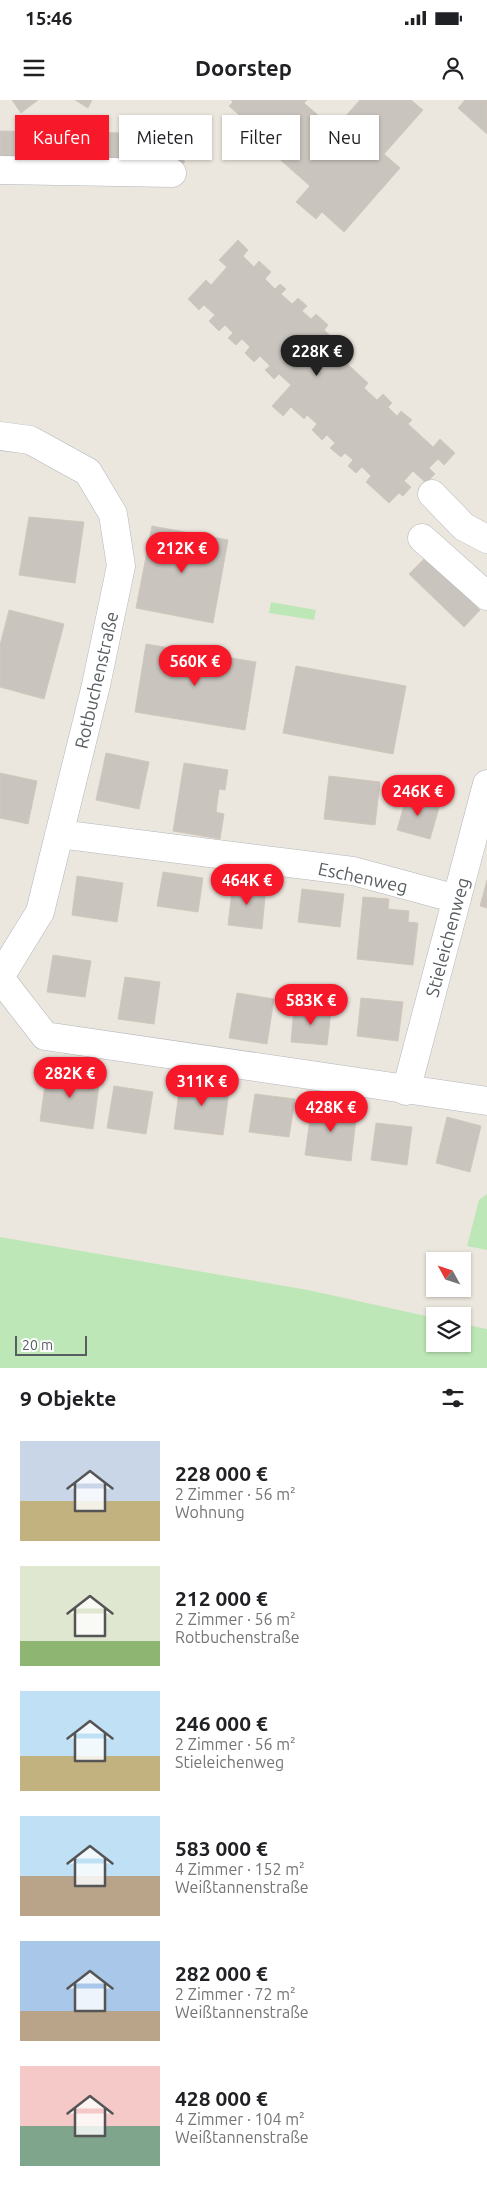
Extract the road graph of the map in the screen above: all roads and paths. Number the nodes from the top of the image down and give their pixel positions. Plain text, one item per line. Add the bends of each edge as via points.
1 (0, 170) edge
2 (172, 173) dead end
3 (0, 436) edge
4 (432, 494) dead end
5 (422, 538) dead end
6 (487, 538) edge
7 (487, 596) edge
8 (487, 784) edge
9 (59, 834) junction
10 (458, 899) junction
11 (0, 977) edge
12 (406, 1090) junction
13 (487, 1101) edge

1 - 2 street
3 - 9 street, Rotbuchenstraße via 30,440 88,472 113,514 120,557 121,566 96,685
4 - 6 street via 464,527
5 - 7 street
8 - 10 street, Stieleichenweg
9 - 10 street, Eschenweg via 353,872
9 - 11 street, Rotbuchenstraße via 40,912
10 - 12 street, Stieleichenweg
11 - 12 street via 45,1036
12 - 13 street

